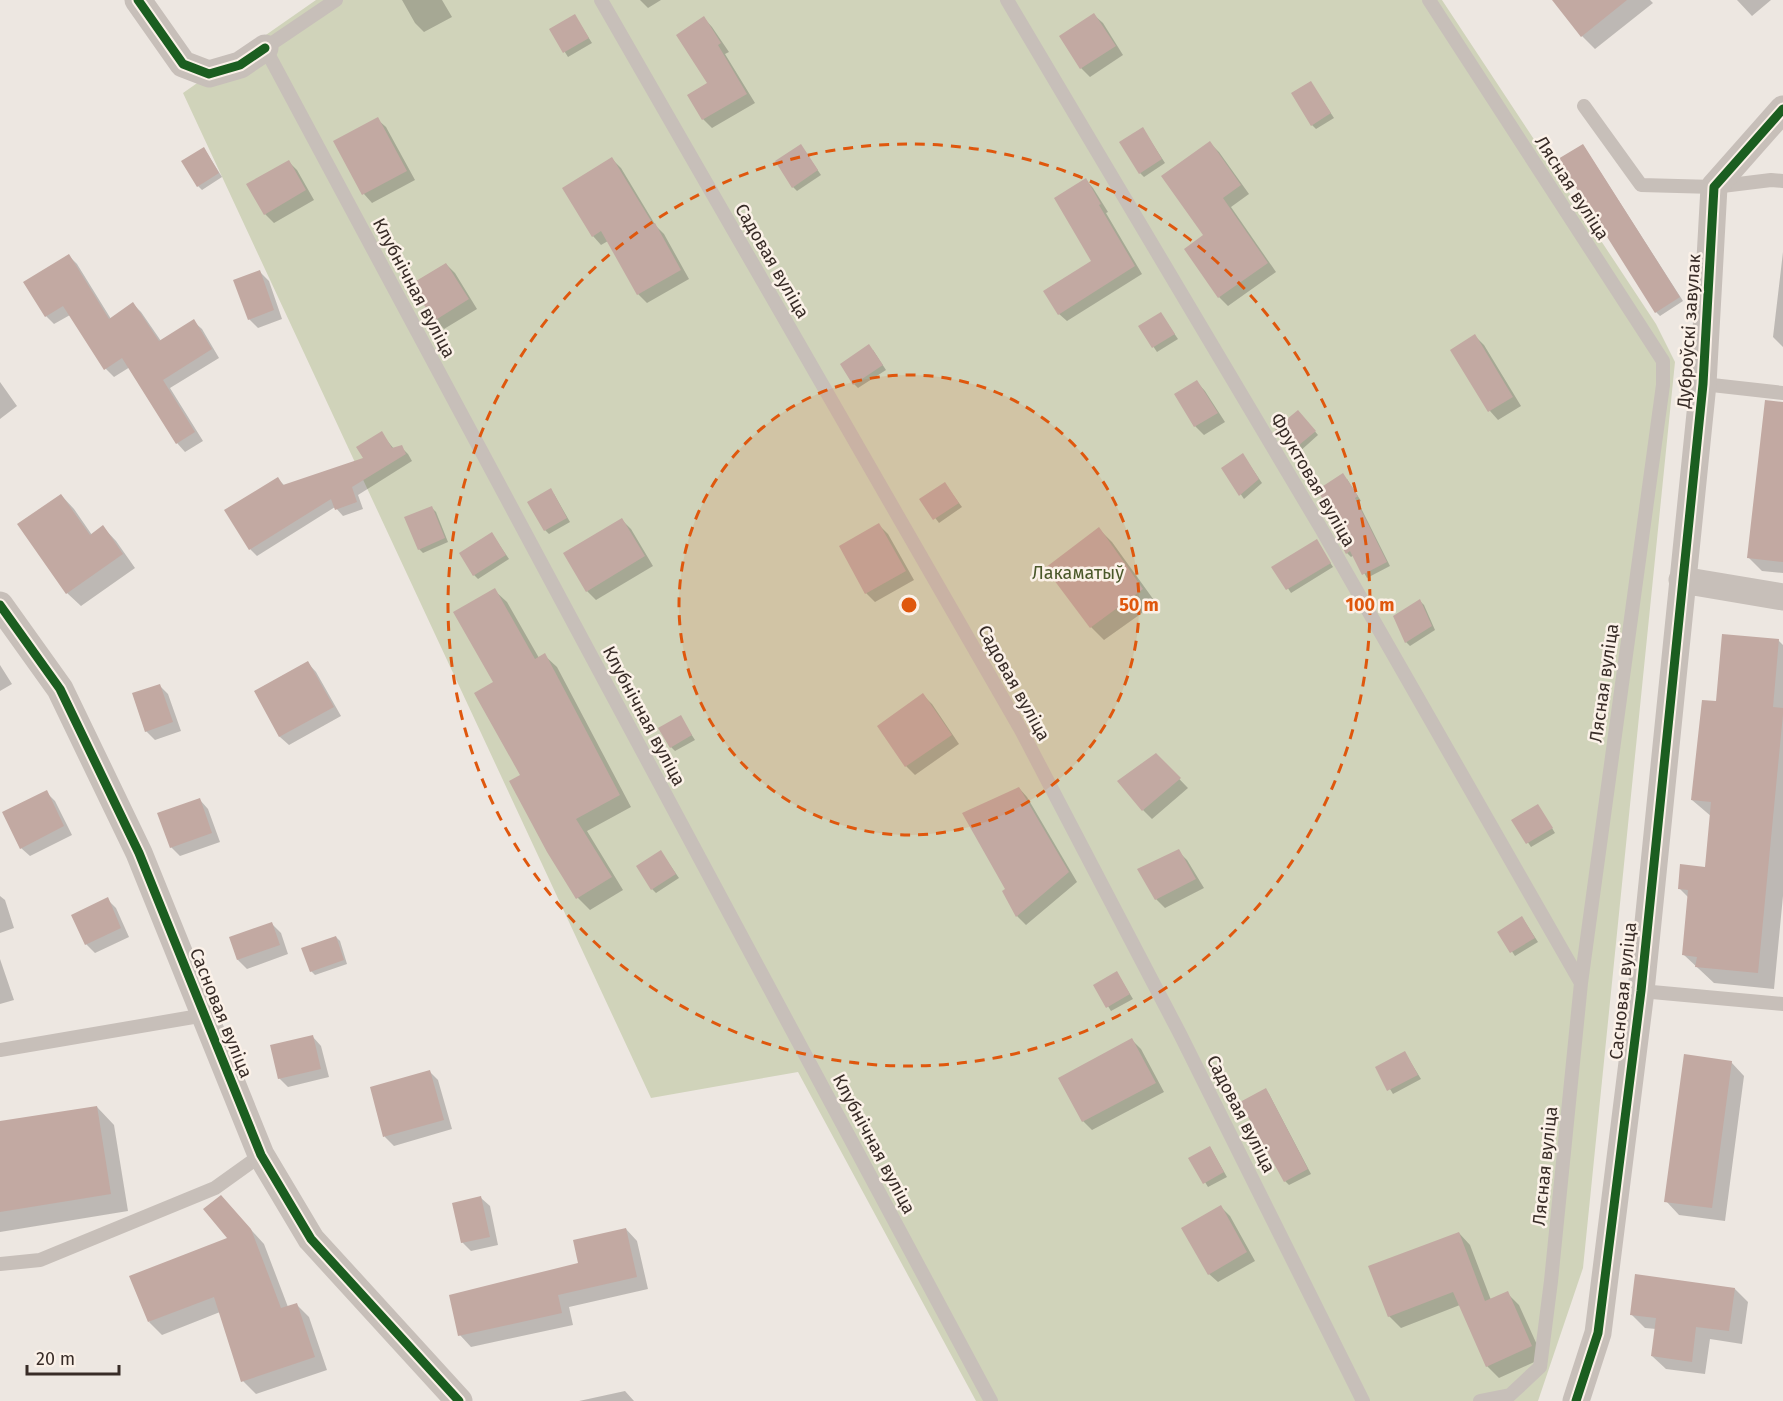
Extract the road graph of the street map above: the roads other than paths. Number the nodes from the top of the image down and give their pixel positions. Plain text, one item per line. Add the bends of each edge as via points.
1 (138, 0) edge
2 (336, 0) edge
3 (601, 0) edge
4 (1008, 0) edge
5 (1429, 0) edge
6 (265, 48) junction
7 (1584, 106) dead end
8 (1783, 109) edge
9 (1783, 181) edge
10 (1714, 187) junction
11 (1703, 384) junction
12 (1783, 393) edge
13 (1683, 580) junction
14 (1783, 597) edge
15 (0, 605) edge
16 (1581, 983) junction
17 (1641, 991) junction
18 (1783, 1004) edge
19 (205, 1015) junction
20 (0, 1050) edge
21 (261, 1155) junction
22 (0, 1264) edge
23 (459, 1401) edge
24 (991, 1401) edge
25 (1363, 1401) edge
26 (1480, 1401) edge
27 (1576, 1401) edge

1 - 6 street via 183,64 209,74 240,65
2 - 6 lane
3 - 25 lane, Садовая вуліца via 1021,730 1180,1034
4 - 16 lane, Фруктовая вуліца via 1322,530
5 - 16 lane, Лясная вуліца via 1663,361 1663,385
6 - 24 lane, Клубнічная вуліца
7 - 10 lane via 1641,185
8 - 10 street
9 - 10 lane
10 - 11 street, Дуброўскі завулак
11 - 12 lane
11 - 13 street, Дуброўскі завулак
13 - 14 street
13 - 17 street, Сасновая вуліца
15 - 19 street, Сасновая вуліца via 60,689 139,853
16 - 26 lane, Лясная вуліца via 1540,1367 1510,1395
17 - 18 lane
17 - 27 street, Сасновая вуліца via 1598,1333
19 - 20 lane
19 - 21 street, Сасновая вуліца
21 - 22 lane via 215,1188 40,1260
21 - 23 street, Сасновая вуліца via 311,1239

